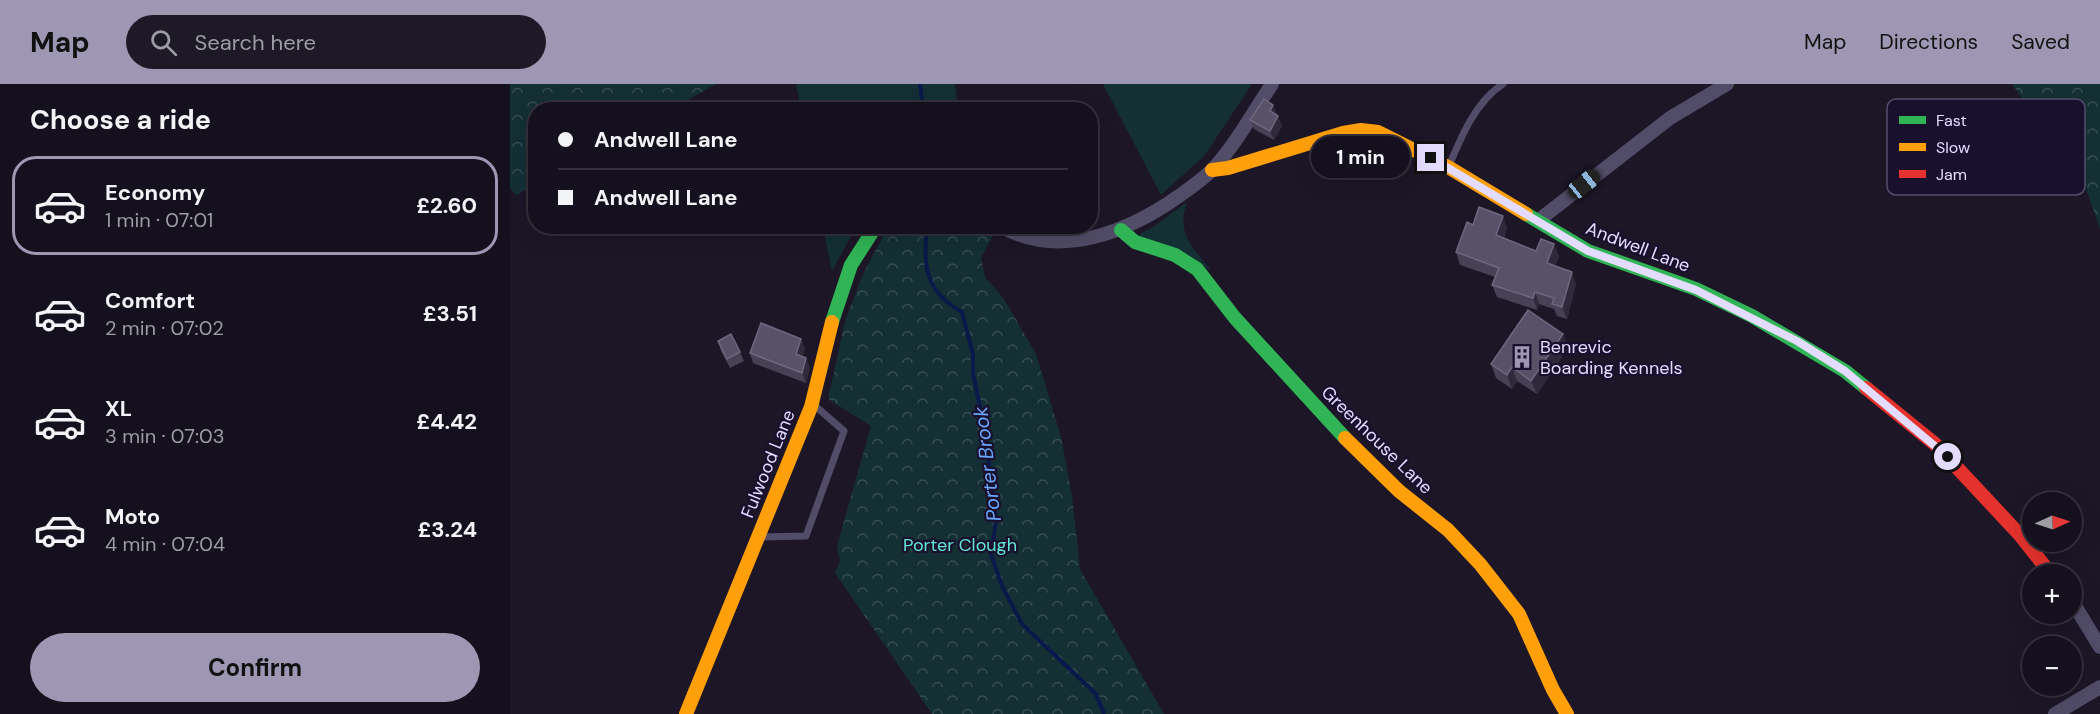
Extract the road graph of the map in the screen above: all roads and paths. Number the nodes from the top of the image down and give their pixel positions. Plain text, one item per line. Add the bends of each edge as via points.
1 (1272, 84) edge
2 (1503, 84) edge
3 (1727, 84) edge
4 (1448, 166) junction
5 (1212, 170) junction
6 (1539, 220) junction
7 (1121, 231) junction
8 (871, 234) edge
9 (1018, 234) edge
10 (812, 404) junction
11 (758, 537) junction
12 (2043, 564) edge
13 (2082, 617) edge
14 (2100, 647) edge
15 (2100, 687) edge
16 (686, 714) edge
17 (1567, 714) edge
18 (2055, 714) edge

1 - 5 street
2 - 4 lane via 1484,101
3 - 6 street via 1670,118
4 - 5 street, Andwell Lane via 1378,132 1361,130
4 - 6 street, Andwell Lane
5 - 7 street via 1168,204
6 - 12 street, Andwell Lane via 1588,251 1696,290 1752,316 1845,371 1935,444
7 - 9 street via 1063,240
7 - 17 street, Greenhouse Lane via 1128,238 1175,255 1197,269 1235,318 1338,431 1480,564 1519,614
8 - 10 street, Fulwood Lane via 851,265 838,302
10 - 11 street, Fulwood Lane
10 - 11 lane via 844,431 806,536
11 - 16 street, Fulwood Lane
13 - 14 street
15 - 18 street

